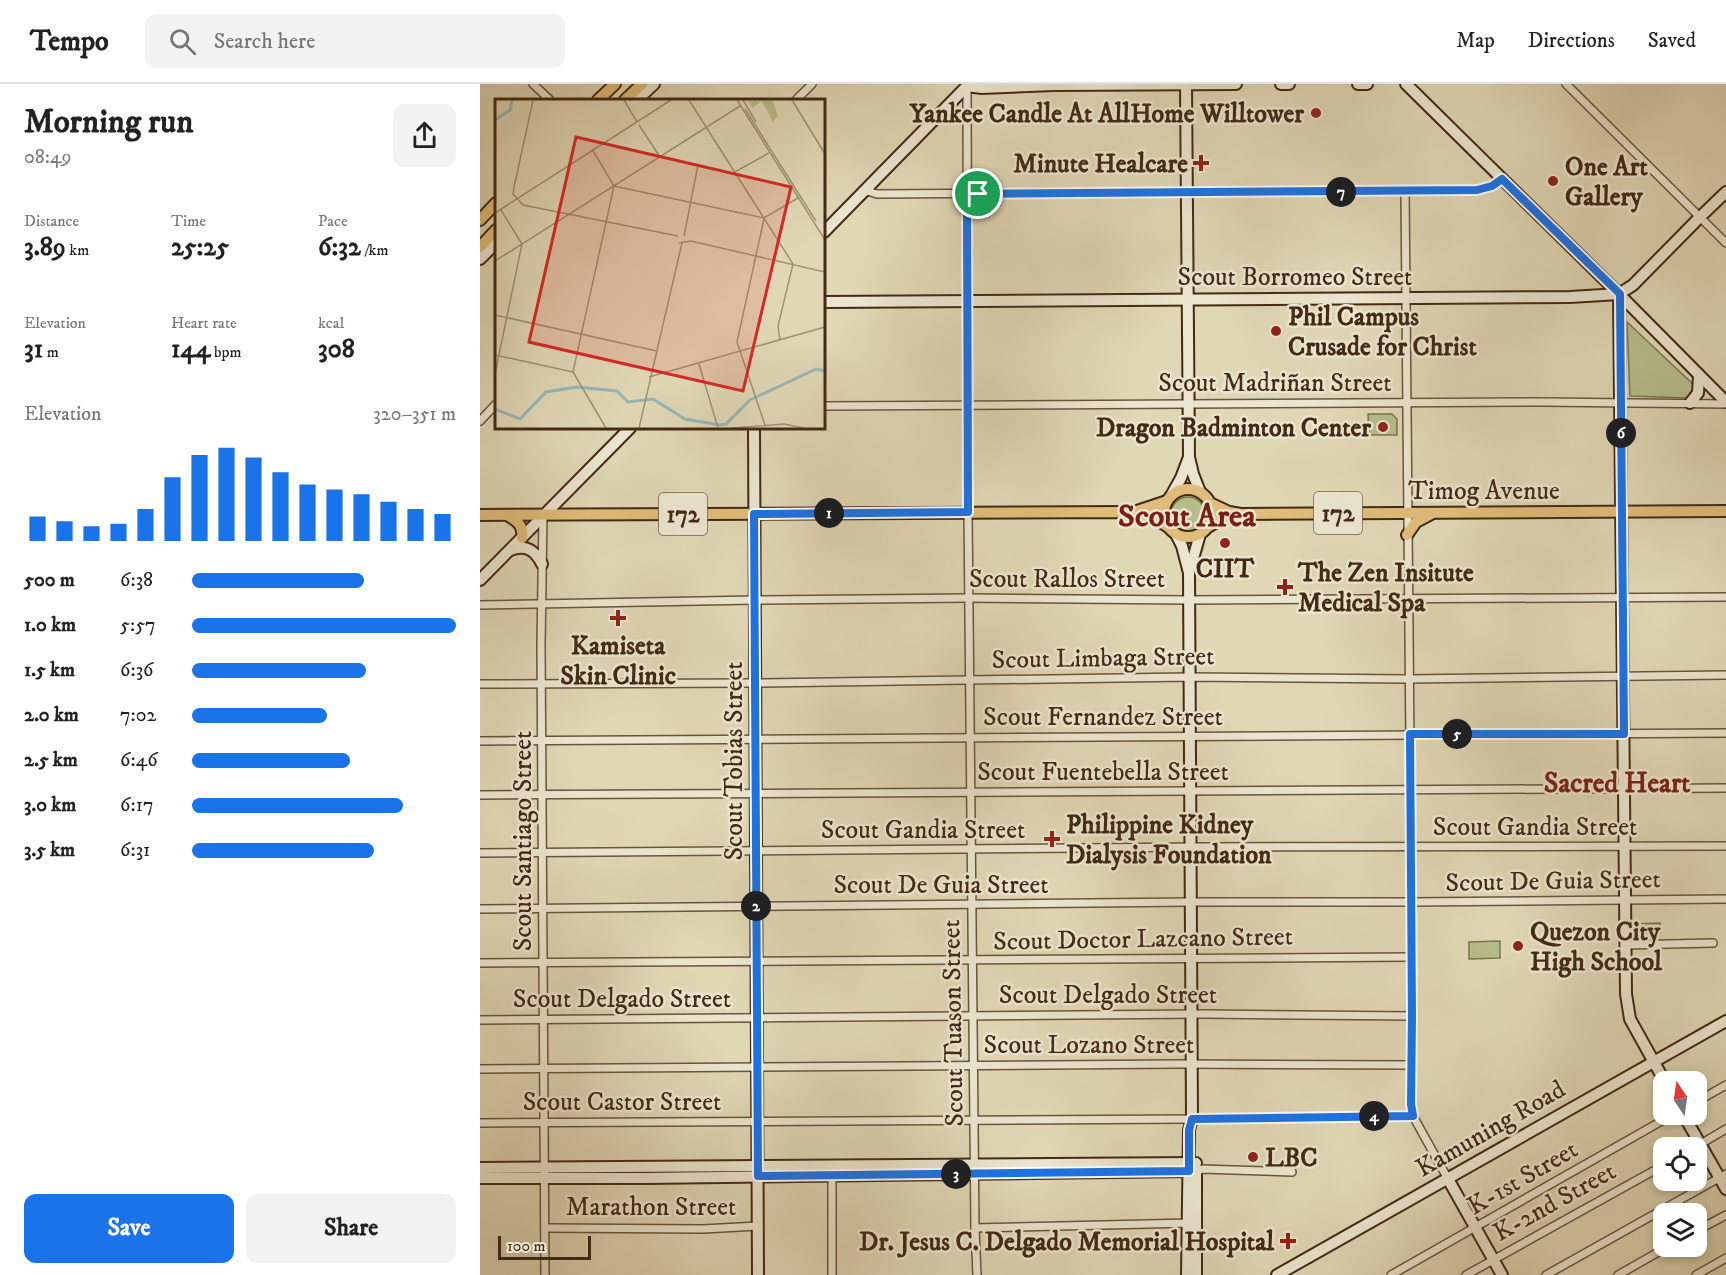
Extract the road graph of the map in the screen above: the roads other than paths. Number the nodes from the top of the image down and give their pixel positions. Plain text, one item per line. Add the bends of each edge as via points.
1 (533, 84) edge
2 (615, 84) edge
3 (642, 84) edge
4 (654, 84) edge
5 (812, 84) edge
6 (1236, 84) edge
7 (1281, 84) edge
8 (1289, 84) edge
9 (1358, 84) edge
10 (1364, 84) edge
11 (1406, 84) edge
12 (1566, 84) edge
13 (967, 85) edge
14 (1186, 85) edge
15 (994, 86) edge
16 (549, 99) edge
17 (599, 99) edge
18 (626, 99) edge
19 (639, 99) edge
20 (797, 99) edge
21 (1502, 179) junction
22 (864, 190) junction
23 (1405, 190) junction
24 (1187, 192) junction
25 (1726, 192) edge
26 (967, 194) junction
27 (495, 204) edge
28 (1700, 217) junction
29 (480, 220) edge
30 (495, 231) edge
31 (825, 231) edge
32 (1726, 243) edge
33 (495, 244) edge
34 (480, 247) edge
35 (480, 260) edge
36 (1620, 294) junction
37 (1407, 298) junction
38 (1188, 299) junction
39 (968, 301) junction
40 (825, 302) edge
41 (1699, 375) junction
42 (1407, 403) junction
43 (1621, 403) junction
44 (1690, 403) junction
45 (1726, 403) edge
46 (1188, 404) junction
47 (495, 405) edge
48 (825, 406) edge
49 (968, 406) junction
50 (480, 421) edge
51 (629, 429) edge
52 (754, 429) edge
53 (1189, 457) junction
54 (1200, 492) junction
55 (1169, 498) junction
56 (1210, 502) junction
57 (1726, 511) edge
58 (968, 512) junction
59 (1133, 512) junction
60 (1434, 512) junction
61 (1622, 512) junction
62 (1407, 513) junction
63 (754, 514) junction
64 (1241, 514) junction
65 (480, 515) edge
66 (507, 515) junction
67 (543, 515) junction
68 (1204, 530) junction
69 (1173, 531) junction
70 (1407, 535) junction
71 (522, 538) junction
72 (510, 550) junction
73 (542, 564) junction
74 (1189, 573) junction
75 (480, 580) edge
76 (1622, 597) junction
77 (1726, 597) edge
78 (969, 598) junction
79 (1408, 598) junction
80 (755, 600) junction
81 (1189, 600) junction
82 (542, 604) junction
83 (480, 605) edge
84 (1726, 675) edge
85 (1189, 676) junction
86 (1623, 676) junction
87 (1408, 679) junction
88 (970, 680) junction
89 (542, 683) junction
90 (755, 683) junction
91 (480, 684) edge
92 (1726, 733) edge
93 (1410, 734) junction
94 (1624, 734) junction
95 (1190, 736) junction
96 (970, 737) junction
97 (756, 739) junction
98 (542, 740) junction
99 (480, 741) edge
100 (1726, 788) edge
101 (1623, 790) junction
102 (1190, 791) junction
103 (1409, 791) junction
104 (757, 793) junction
105 (971, 793) junction
106 (480, 795) edge
107 (543, 795) junction
108 (1726, 846) edge
109 (1624, 847) junction
110 (1191, 848) junction
111 (1410, 848) junction
112 (971, 850) junction
113 (756, 851) junction
114 (543, 852) junction
115 (480, 853) edge
116 (1726, 899) edge
117 (1624, 900) junction
118 (1191, 902) junction
119 (1410, 902) junction
120 (972, 905) junction
121 (756, 906) junction
122 (480, 909) edge
123 (543, 909) junction
124 (1713, 943) dead end
125 (1624, 945) junction
126 (1191, 957) junction
127 (1411, 957) junction
128 (972, 961) junction
129 (757, 962) junction
130 (480, 963) edge
131 (543, 963) junction
132 (1191, 1014) junction
133 (973, 1016) junction
134 (1412, 1016) junction
135 (757, 1018) junction
136 (544, 1019) junction
137 (480, 1020) edge
138 (1726, 1021) edge
139 (1653, 1062) junction
140 (1192, 1064) junction
141 (1411, 1065) junction
142 (973, 1066) junction
143 (757, 1067) junction
144 (544, 1069) junction
145 (480, 1070) edge
146 (1658, 1071) edge
147 (1726, 1085) edge
148 (1707, 1096) edge
149 (1413, 1116) junction
150 (1192, 1119) junction
151 (974, 1120) junction
152 (757, 1121) junction
153 (544, 1122) junction
154 (480, 1123) edge
155 (1655, 1125) edge
156 (1726, 1129) edge
157 (1707, 1140) edge
158 (1707, 1157) edge
159 (1195, 1167) junction
160 (480, 1168) edge
161 (1047, 1168) junction
162 (975, 1169) junction
163 (758, 1171) junction
164 (1653, 1171) edge
165 (545, 1172) junction
166 (1167, 1172) junction
167 (1292, 1172) dead end
168 (832, 1175) junction
169 (1723, 1175) edge
170 (480, 1178) edge
171 (1448, 1179) junction
172 (1726, 1189) edge
173 (1188, 1192) junction
174 (1726, 1215) edge
175 (1192, 1223) junction
176 (1707, 1225) edge
177 (758, 1226) junction
178 (545, 1228) junction
179 (975, 1228) junction
180 (1475, 1228) junction
181 (1653, 1255) edge
182 (1726, 1258) edge
183 (1493, 1259) junction
184 (544, 1275) edge
185 (758, 1275) edge
186 (832, 1275) edge
187 (976, 1275) edge
188 (1187, 1275) edge
189 (1196, 1275) edge
190 (1277, 1275) edge
191 (1391, 1275) edge
192 (1466, 1275) edge
193 (1502, 1275) edge
194 (1546, 1275) edge
195 (1618, 1275) edge
196 (1696, 1275) edge

1 - 16 street
2 - 17 main road
3 - 18 main road
4 - 19 street
5 - 20 street
6 - 14 street
7 - 8 street
9 - 10 street
11 - 21 street
12 - 28 street
13 - 15 street
13 - 22 street
13 - 26 street, Scout Tuason Street
14 - 15 street
14 - 24 street
21 - 23 street via 1477,190
21 - 36 street
22 - 26 street via 878,194
22 - 31 street
23 - 24 street
23 - 37 street
24 - 26 street
24 - 38 street
25 - 28 street
26 - 39 street, Scout Tuason Street
27 - 29 main road
28 - 32 street
28 - 36 street
30 - 34 main road
33 - 35 street
36 - 37 street, Scout Borromeo Street
36 - 41 street
36 - 43 street
37 - 38 street, Scout Borromeo Street
37 - 42 street
38 - 39 street, Scout Borromeo Street
38 - 46 street
39 - 40 street, Scout Borromeo Street
39 - 49 street, Scout Tuason Street
41 - 44 street via 1698,393
41 - 45 street
42 - 43 street, Scout Madriñan Street
42 - 46 street, Scout Madriñan Street
42 - 62 street
43 - 44 street, Scout Madriñan Street
43 - 61 street
44 - 45 street, Scout Madriñan Street
46 - 49 street, Scout Madriñan Street
46 - 53 street
47 - 50 street
48 - 49 street, Scout Madriñan Street
49 - 58 street, Scout Tuason Street
51 - 67 street
52 - 63 street, Scout Tobias Street
53 - 54 street
53 - 55 street
54 - 55 main road, 172 via 1186,489
54 - 56 main road, 172
55 - 59 main road, 172
55 - 69 main road via 1164,515
56 - 64 main road, Timog Avenue / 172
56 - 68 main road via 1212,517
57 - 61 main road, Timog Avenue / 172
58 - 59 main road, 172
58 - 63 main road, 172
58 - 78 street, Scout Tuason Street
59 - 69 main road, 172 via 1159,521
60 - 61 main road, Timog Avenue / 172
60 - 62 main road, Timog Avenue / 172
60 - 70 main road via 1418,520
61 - 76 street
62 - 64 main road, Timog Avenue / 172
62 - 70 street
63 - 67 main road, 172
63 - 80 street, Scout Tobias Street
64 - 68 main road, Timog Avenue / 172
65 - 66 main road, 172
66 - 67 main road, 172
66 - 71 main road via 520,524
67 - 71 street
67 - 73 street, Scout Santiago Street
68 - 69 main road, 172 via 1188,537
68 - 74 street
69 - 74 street via 1182,546
70 - 79 street
71 - 72 street
72 - 73 street via 528,548
72 - 75 street
73 - 82 street, Scout Santiago Street
74 - 81 street
76 - 77 street, Scout Rallos Street
76 - 79 street, Scout Rallos Street
76 - 86 street
78 - 80 street, Scout Rallos Street
78 - 81 street, Scout Rallos Street
78 - 88 street, Scout Tuason Street
79 - 81 street, Scout Rallos Street
79 - 87 street
80 - 82 street, Scout Rallos Street
80 - 90 street, Scout Tobias Street
81 - 85 street
82 - 83 street, Scout Rallos Street
82 - 89 street, Scout Santiago Street
84 - 86 street, Scout Limbaga Street
85 - 87 street, Scout Limbaga Street
85 - 88 street, Scout Limbaga Street
85 - 95 street
86 - 87 street, Scout Limbaga Street
86 - 94 street
87 - 93 street
88 - 90 street, Scout Limbaga Street
88 - 96 street, Scout Tuason Street
89 - 90 street, Scout Limbaga Street
89 - 91 street, Scout Limbaga Street
89 - 98 street, Scout Santiago Street
90 - 97 street, Scout Tobias Street
92 - 94 street, Scout Fernandez Street
93 - 94 street, Scout Fernandez Street
93 - 95 street, Scout Fernandez Street
93 - 103 street
94 - 101 street
95 - 96 street, Scout Fernandez Street
95 - 102 street
96 - 97 street, Scout Fernandez Street
96 - 105 street, Scout Tuason Street
97 - 98 street, Scout Fernandez Street
97 - 104 street, Scout Tobias Street
98 - 99 street, Scout Fernandez Street
98 - 107 street, Scout Santiago Street
100 - 101 street, Scout Fuentebella Street
101 - 103 street, Scout Fuentebella Street
101 - 109 street
102 - 103 street, Scout Fuentebella Street
102 - 105 street, Scout Fuentebella Street
102 - 110 street
103 - 111 street
104 - 105 street, Scout Fuentebella Street
104 - 107 street, Scout Fuentebella Street
104 - 113 street, Scout Tobias Street
105 - 112 street, Scout Tuason Street
106 - 107 street, Scout Fuentebella Street
107 - 114 street, Scout Santiago Street
108 - 109 street, Scout Gandia Street
109 - 111 street, Scout Gandia Street
109 - 117 street
110 - 111 street, Scout Gandia Street
110 - 112 street, Scout Gandia Street
110 - 118 street
111 - 119 street
112 - 113 street, Scout Gandia Street
112 - 120 street, Scout Tuason Street
113 - 114 street, Scout Gandia Street
113 - 121 street, Scout Tobias Street
114 - 115 street, Scout Gandia Street
114 - 123 street, Scout Santiago Street
116 - 117 street, Scout De Guia Street
117 - 119 street, Scout De Guia Street
117 - 125 street
118 - 119 street, Scout De Guia Street
118 - 120 street, Scout De Guia Street
118 - 126 street
119 - 127 street
120 - 121 street, Scout De Guia Street
120 - 128 street, Scout Tuason Street
121 - 123 street, Scout De Guia Street
121 - 129 street, Scout Tobias Street
122 - 123 street, Scout De Guia Street
123 - 131 street, Scout Santiago Street
124 - 125 street
125 - 139 street via 1628,1012
126 - 127 street, Scout Doctor Lazcano Street
126 - 128 street, Scout Doctor Lazcano Street
126 - 132 street
127 - 134 street
128 - 129 street, Scout Doctor Lazcano Street
128 - 133 street, Scout Tuason Street
129 - 131 street, Scout Doctor Lazcano Street
129 - 135 street, Scout Tobias Street
130 - 131 street, Scout Doctor Lazcano Street
131 - 136 street, Scout Santiago Street
132 - 133 street, Scout Delgado Street
132 - 134 street, Scout Delgado Street
132 - 140 street
133 - 135 street, Scout Delgado Street
133 - 142 street, Scout Tuason Street
134 - 141 street
135 - 136 street, Scout Delgado Street
135 - 143 street, Scout Tobias Street
136 - 137 street, Scout Delgado Street
136 - 144 street, Scout Santiago Street
138 - 139 street, Kamuning Road
139 - 146 street
139 - 171 street, Kamuning Road
140 - 141 street, Scout Lozano Street
140 - 142 street, Scout Lozano Street
140 - 150 street
141 - 149 street
142 - 143 street, Scout Lozano Street
142 - 151 street, Scout Tuason Street
143 - 144 street, Scout Lozano Street
143 - 152 street, Scout Tobias Street
144 - 145 street, Scout Lozano Street
144 - 153 street, Scout Santiago Street
147 - 148 street
149 - 150 street, Scout Castor Street
149 - 171 street
150 - 151 street, Scout Castor Street
150 - 159 street via 1189,1130
151 - 152 street, Scout Castor Street
151 - 162 street, Scout Tuason Street
152 - 153 street, Scout Castor Street
152 - 163 street, Scout Tobias Street
153 - 154 street, Scout Castor Street
153 - 165 street, Scout Santiago Street
155 - 180 street, K-1st Street
156 - 157 street
158 - 169 street
159 - 161 street
159 - 166 street
159 - 167 street
159 - 173 street
159 - 175 street
160 - 165 street
161 - 162 street
161 - 166 street
162 - 163 street
162 - 168 street
162 - 179 street, Scout Tuason Street
163 - 165 street
163 - 168 street
163 - 177 street, Scout Tobias Street
164 - 183 street, K-2nd Street
165 - 170 street
165 - 178 street, Scout Santiago Street
166 - 173 street via 1181,1180
168 - 186 street
169 - 172 street
169 - 194 street
171 - 180 street
171 - 190 street, Kamuning Road
173 - 175 street
174 - 176 street
175 - 179 street
175 - 188 street
175 - 189 street
177 - 178 street, Marathon Street
177 - 185 street, Scout Tobias Street
178 - 184 street, Scout Santiago Street
179 - 187 street, Scout Tuason Street
180 - 183 street
180 - 191 street, K-1st Street
181 - 195 street
182 - 196 street
183 - 192 street, K-2nd Street
183 - 193 street

